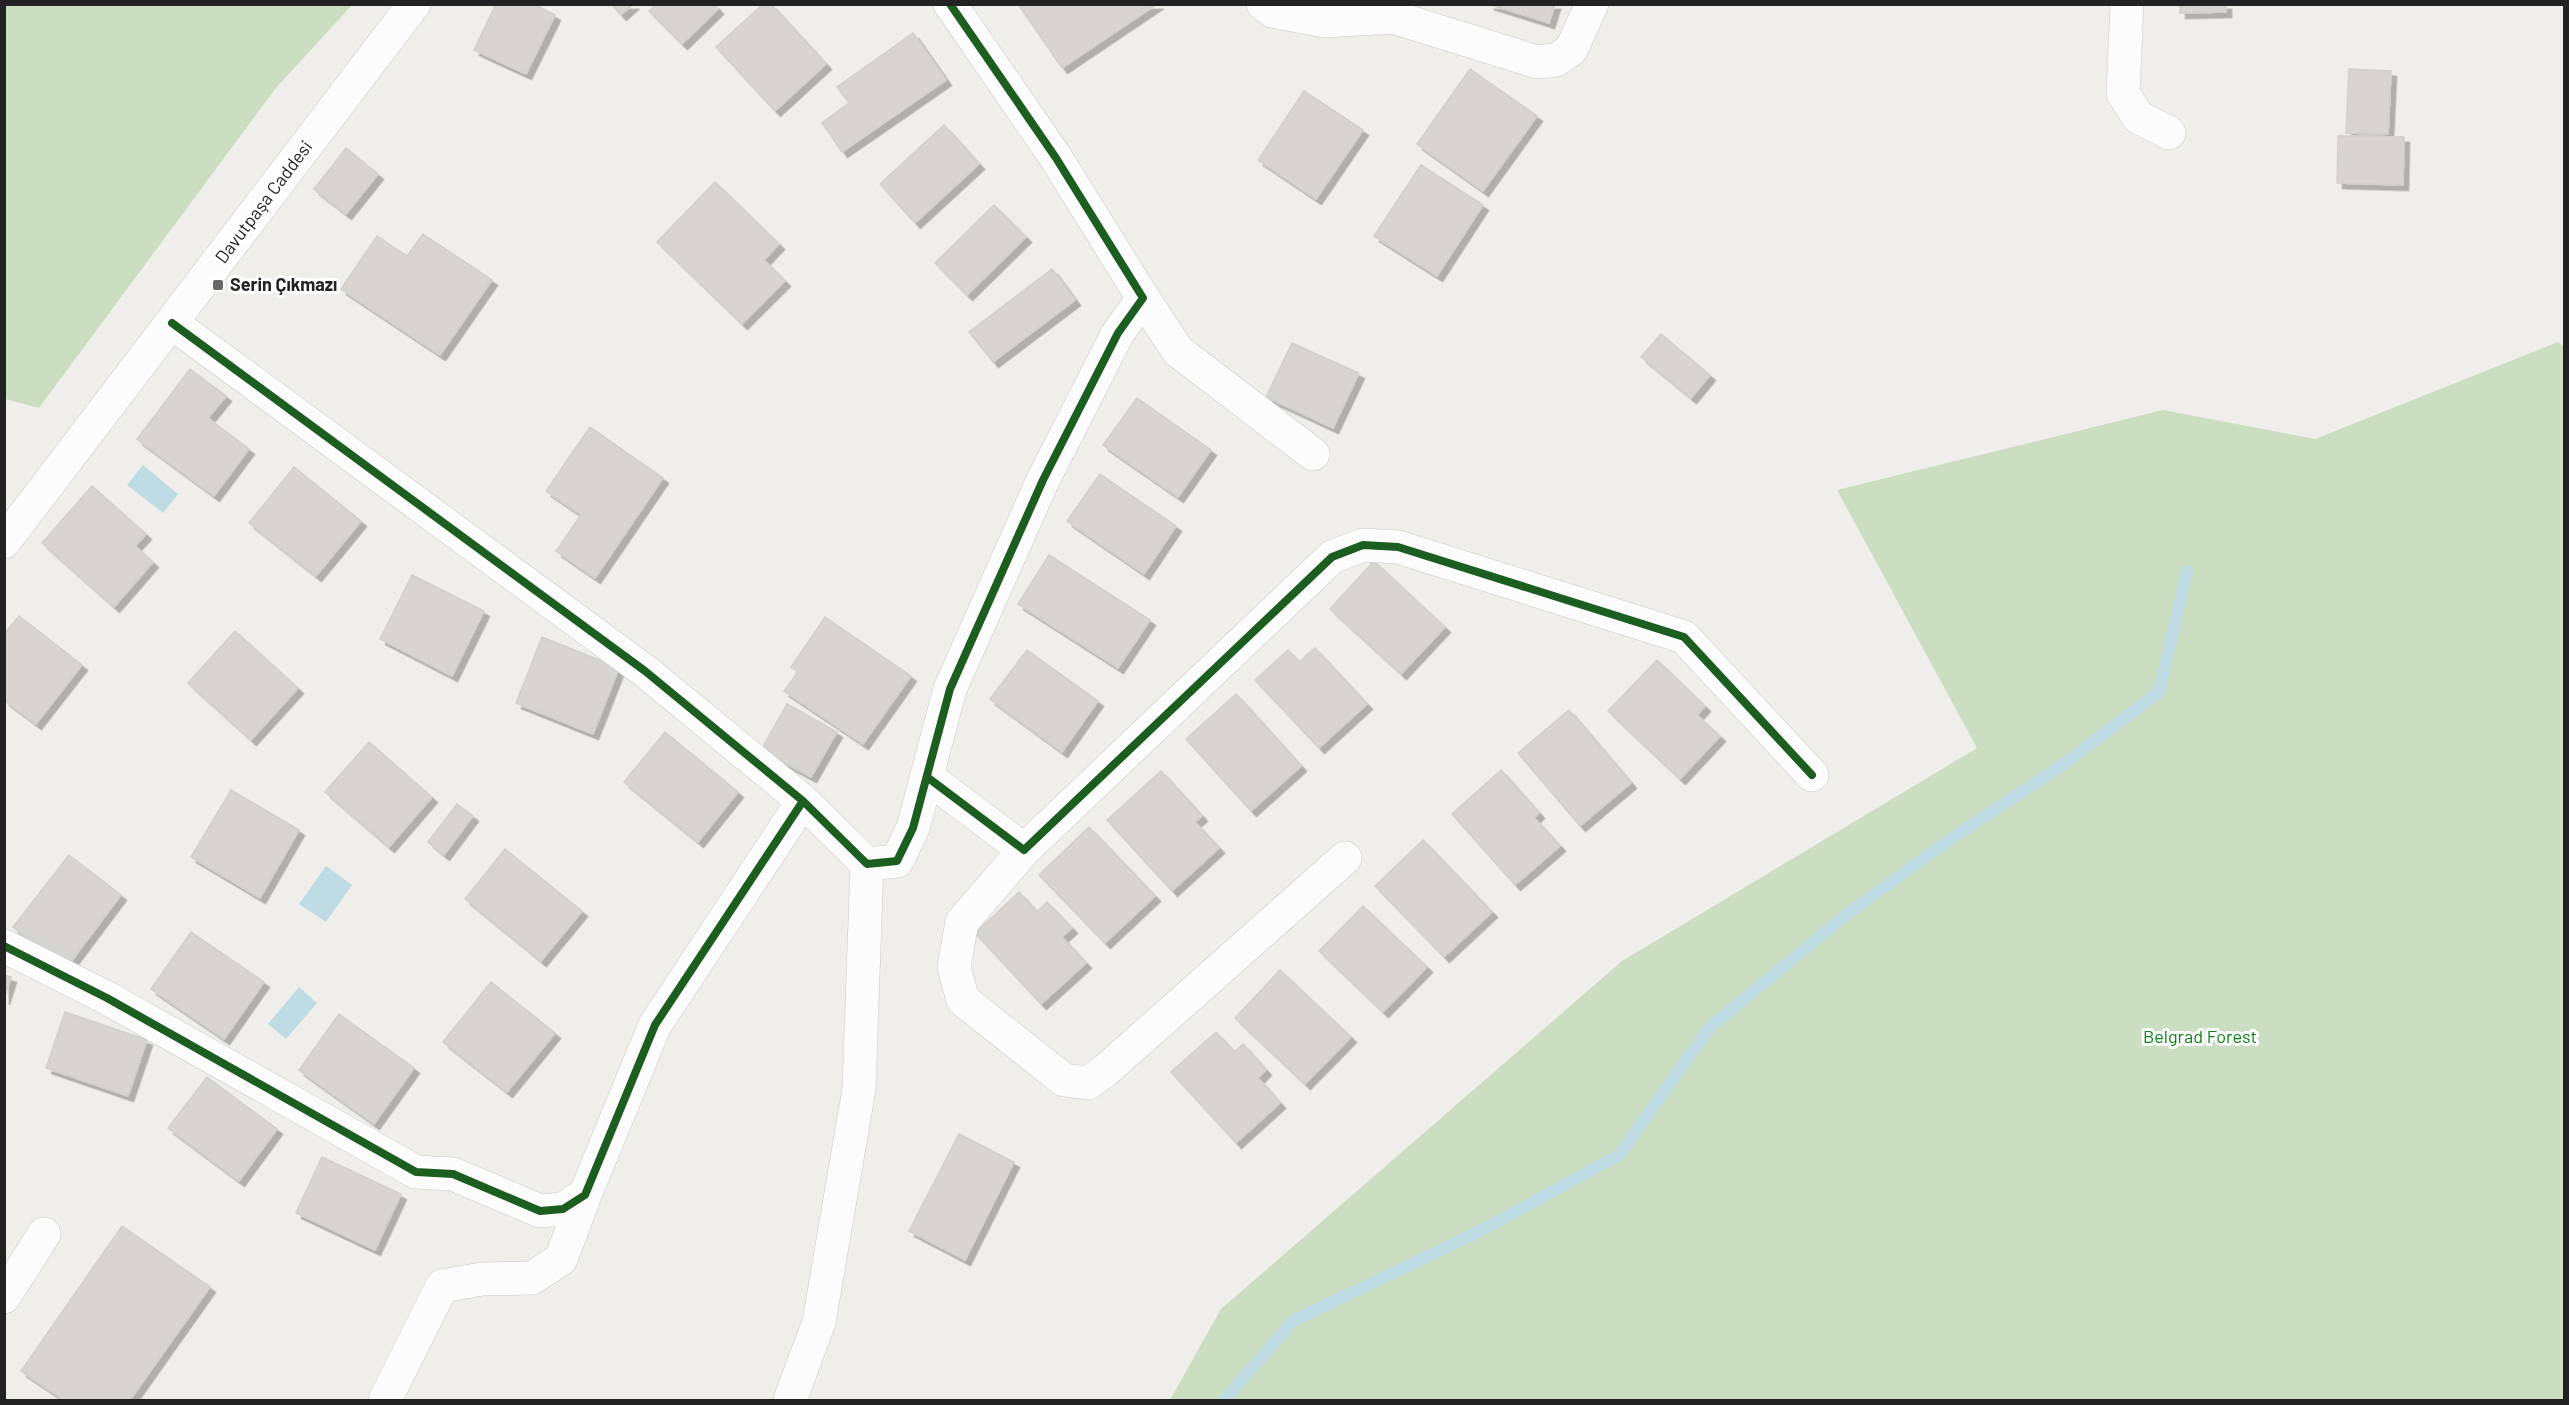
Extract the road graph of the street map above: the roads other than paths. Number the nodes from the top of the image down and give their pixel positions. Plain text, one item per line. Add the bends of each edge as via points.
1 (414, 4) edge
2 (950, 4) edge
3 (1263, 4) edge
4 (1592, 4) edge
5 (2127, 4) edge
6 (1396, 11) edge
7 (2169, 133) dead end
8 (1143, 298) junction
9 (172, 323) junction
10 (1313, 454) dead end
11 (4, 542) edge
12 (1812, 775) dead end
13 (927, 777) junction
14 (803, 801) junction
15 (1024, 850) junction
16 (1345, 858) dead end
17 (867, 864) junction
18 (4, 946) edge
19 (585, 1195) junction
20 (44, 1234) dead end
21 (4, 1297) edge
22 (385, 1401) edge
23 (790, 1401) edge

1 - 9 street, Davutpaşa Caddesi
2 - 8 street via 1056,158
3 - 6 street via 1272,11 1325,21
4 - 6 street via 1571,50 1556,60 1537,62
5 - 7 street via 2123,93 2138,117
8 - 10 street via 1178,351
8 - 13 street via 1118,333 1043,480 950,688
9 - 11 street, Davutpaşa Caddesi
9 - 14 street via 645,671
12 - 15 street via 1684,638 1398,548 1363,545 1332,557
13 - 15 street
13 - 17 street via 913,828 897,861
14 - 17 street
14 - 19 street via 655,1024
15 - 16 street via 962,922 954,967 963,1000 1064,1080 1088,1083
17 - 23 street via 859,1089 819,1322
18 - 19 street via 107,998 416,1172 453,1174 540,1211 563,1209
19 - 22 street via 561,1259 532,1278 482,1279 442,1286
20 - 21 street

